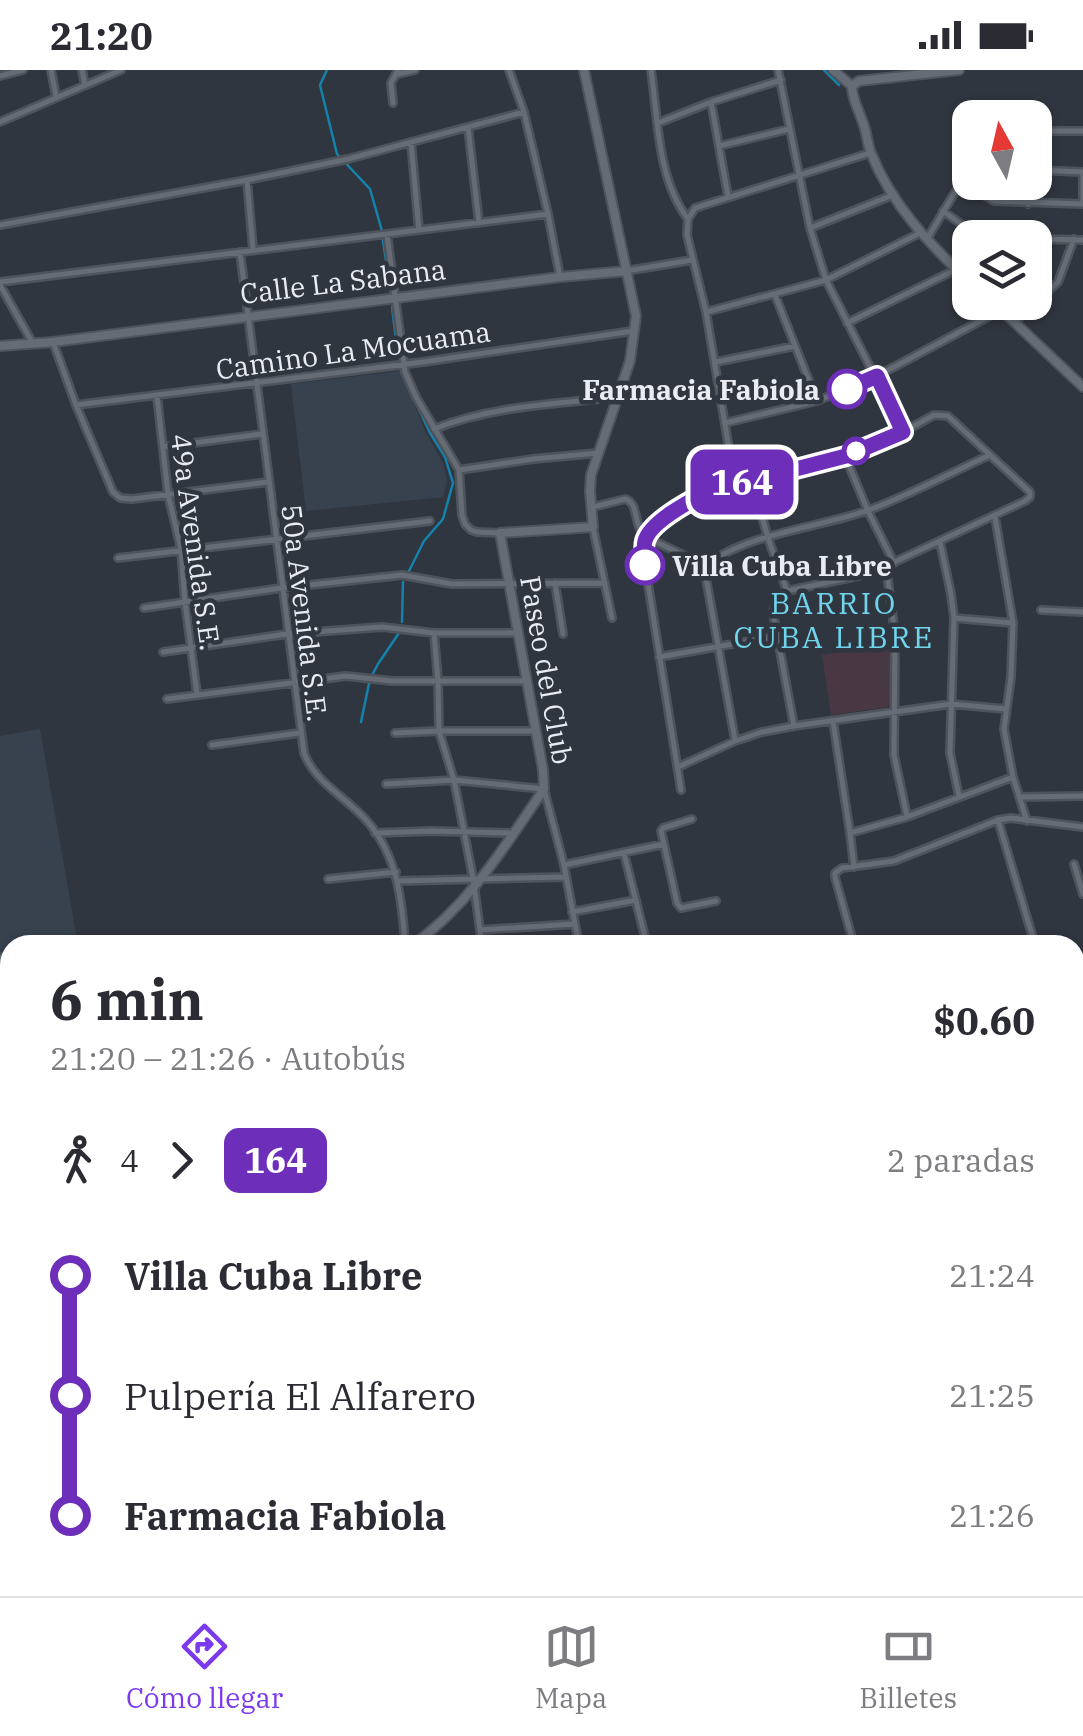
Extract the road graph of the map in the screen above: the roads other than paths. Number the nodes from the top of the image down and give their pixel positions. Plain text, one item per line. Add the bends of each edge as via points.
1 (23, 70) edge
2 (51, 70) edge
3 (82, 70) edge
4 (121, 70) edge
5 (416, 70) edge
6 (509, 70) edge
7 (584, 70) edge
8 (652, 70) edge
9 (778, 70) edge
10 (832, 70) edge
11 (959, 70) edge
12 (945, 71) edge
13 (109, 72) edge
14 (398, 72) edge
15 (903, 73) edge
16 (878, 74) edge
17 (0, 76) edge
18 (781, 80) junction
19 (85, 86) junction
20 (852, 86) junction
21 (56, 97) junction
22 (392, 102) dead end
23 (711, 102) junction
24 (524, 112) junction
25 (0, 122) edge
26 (658, 123) junction
27 (468, 127) junction
28 (790, 129) junction
29 (1083, 130) edge
30 (1052, 131) edge
31 (411, 142) junction
32 (719, 146) junction
33 (871, 153) junction
34 (1052, 171) edge
35 (1083, 173) edge
36 (800, 176) junction
37 (246, 180) junction
38 (728, 196) junction
39 (894, 196) junction
40 (952, 196) edge
41 (992, 200) edge
42 (1028, 200) edge
43 (1028, 204) junction
44 (1083, 204) edge
45 (943, 210) junction
46 (548, 214) junction
47 (688, 220) junction
48 (956, 220) edge
49 (479, 223) junction
50 (0, 226) edge
51 (810, 228) junction
52 (419, 230) junction
53 (388, 234) junction
54 (923, 236) junction
55 (1052, 240) edge
56 (1074, 240) junction
57 (1083, 240) edge
58 (253, 250) junction
59 (240, 252) junction
60 (692, 260) junction
61 (952, 265) edge
62 (626, 271) junction
63 (952, 272) edge
64 (560, 277) junction
65 (826, 280) junction
66 (0, 283) edge
67 (775, 295) junction
68 (396, 298) junction
69 (706, 312) junction
70 (247, 316) junction
71 (982, 320) edge
72 (1014, 320) edge
73 (1016, 322) junction
74 (848, 324) junction
75 (636, 331) junction
76 (53, 342) junction
77 (34, 344) junction
78 (0, 346) edge
79 (796, 346) junction
80 (716, 362) junction
81 (404, 364) junction
82 (877, 376) junction
83 (256, 384) junction
84 (1083, 386) edge
85 (157, 396) junction
86 (619, 396) junction
87 (817, 401) junction
88 (76, 405) junction
89 (725, 423) junction
90 (434, 428) junction
91 (903, 432) junction
92 (262, 434) junction
93 (163, 447) junction
94 (598, 454) junction
95 (990, 455) junction
96 (846, 456) junction
97 (459, 470) junction
98 (752, 480) junction
99 (268, 482) junction
100 (735, 484) junction
101 (168, 494) junction
102 (590, 508) junction
103 (868, 511) junction
104 (995, 516) junction
105 (430, 521) dead end
106 (593, 527) junction
107 (500, 534) junction
108 (646, 536) junction
109 (275, 538) junction
110 (768, 538) junction
111 (940, 542) junction
112 (181, 550) junction
113 (118, 558) dead end
114 (894, 563) junction
115 (706, 566) junction
116 (886, 566) junction
117 (510, 583) junction
118 (555, 583) junction
119 (605, 583) junction
120 (282, 588) junction
121 (787, 592) junction
122 (185, 602) junction
123 (144, 608) dead end
124 (1041, 610) dead end
125 (1083, 612) edge
126 (612, 618) dead end
127 (954, 618) junction
128 (1013, 623) junction
129 (517, 632) junction
130 (434, 633) junction
131 (287, 634) junction
132 (563, 634) dead end
133 (778, 636) junction
134 (719, 646) junction
135 (190, 648) junction
136 (163, 652) dead end
137 (660, 657) junction
138 (438, 680) junction
139 (526, 680) junction
140 (294, 684) junction
141 (197, 694) junction
142 (166, 700) dead end
143 (951, 704) junction
144 (1006, 709) junction
145 (894, 710) junction
146 (833, 721) junction
147 (794, 726) junction
148 (439, 730) junction
149 (536, 730) junction
150 (300, 733) junction
151 (395, 733) dead end
152 (735, 741) junction
153 (212, 745) dead end
154 (678, 767) junction
155 (1014, 777) junction
156 (454, 780) junction
157 (386, 784) dead end
158 (544, 789) junction
159 (682, 790) dead end
160 (959, 796) junction
161 (1083, 796) edge
162 (1020, 797) junction
163 (908, 817) junction
164 (692, 819) dead end
165 (998, 820) junction
166 (1028, 821) junction
167 (1083, 827) edge
168 (464, 831) junction
169 (375, 832) junction
170 (514, 833) junction
171 (850, 833) junction
172 (664, 844) junction
173 (624, 853) junction
174 (564, 864) junction
175 (1074, 864) dead end
176 (854, 866) junction
177 (396, 872) junction
178 (566, 876) junction
179 (328, 879) dead end
180 (478, 879) junction
181 (398, 881) junction
182 (474, 889) junction
183 (1082, 890) edge
184 (636, 900) junction
185 (716, 901) dead end
186 (572, 912) junction
187 (574, 924) junction
188 (480, 930) junction
189 (404, 935) edge
190 (426, 935) edge
191 (481, 935) edge
192 (577, 935) edge
193 (645, 935) edge
194 (851, 935) edge
195 (1032, 935) edge

1 - 17 street
2 - 21 street
3 - 19 street
4 - 13 street
5 - 14 street
6 - 24 street
7 - 62 street
8 - 26 street
9 - 18 street
10 - 20 street
11 - 12 street
12 - 15 street
13 - 19 street
14 - 22 street
15 - 16 street
16 - 20 street
18 - 23 street
18 - 28 street
19 - 21 street
20 - 33 street
21 - 25 street
23 - 26 street
23 - 32 street
24 - 27 street
24 - 46 street
26 - 47 street via 665,167
27 - 31 street
27 - 49 street
28 - 32 street
28 - 36 street
29 - 30 street
31 - 37 street
31 - 52 street
32 - 38 street
33 - 36 street
33 - 39 street
34 - 35 street
35 - 44 street
36 - 38 street
36 - 51 street
37 - 50 street
37 - 58 street
38 - 47 street via 695,208
39 - 51 street
39 - 54 street
40 - 45 street
41 - 43 street
42 - 43 street
43 - 44 street
45 - 48 street
45 - 54 street
46 - 49 street
46 - 64 street
47 - 60 street
49 - 52 street
51 - 65 street
52 - 53 street
53 - 58 street
53 - 68 street
54 - 61 street
54 - 65 street
55 - 56 street
56 - 57 street
56 - 73 street via 1058,282
58 - 59 street
59 - 66 street
59 - 70 street, 50a Avenida S.E.
60 - 62 street, Calle La Sabana
60 - 69 street
62 - 64 street, Calle La Sabana
62 - 75 street
63 - 74 street
64 - 68 street, Calle La Sabana
65 - 67 street
65 - 74 street
66 - 77 street
67 - 69 street
67 - 79 street
68 - 70 street, Calle La Sabana
68 - 81 street
69 - 80 street
70 - 76 street, Calle La Sabana
70 - 83 street, 50a Avenida S.E.
71 - 82 street
72 - 73 street
73 - 84 street
74 - 82 street
75 - 81 street, Camino La Mocuama
75 - 86 street
76 - 77 street, Calle La Sabana
76 - 88 street
77 - 78 street, Calle La Sabana
79 - 80 street
79 - 87 street
80 - 89 street
81 - 83 street, Camino La Mocuama
81 - 90 street
82 - 87 street
82 - 91 street
83 - 85 street, Camino La Mocuama
83 - 92 street, 50a Avenida S.E.
85 - 88 street, Camino La Mocuama
85 - 93 street, 49a Avenida S.E.
86 - 90 street via 490,412
86 - 94 street
87 - 89 street
88 - 101 street via 113,492 120,498
89 - 100 street
90 - 97 street
91 - 95 street via 934,415 948,416
91 - 96 street
92 - 93 street
92 - 99 street, 50a Avenida S.E.
93 - 101 street, 49a Avenida S.E.
94 - 97 street
94 - 102 street
95 - 103 street
95 - 104 street via 1030,492
96 - 98 street
96 - 103 street
97 - 107 street via 465,524
98 - 100 street
98 - 110 street
99 - 101 street
99 - 109 street, 50a Avenida S.E.
100 - 108 street via 689,502
101 - 112 street, 49a Avenida S.E.
102 - 106 street
102 - 108 street via 630,500
103 - 110 street
103 - 114 street
104 - 111 street
104 - 128 street
105 - 109 street
106 - 107 street
106 - 119 street
107 - 117 street, Paseo del Club
108 - 115 street
108 - 137 street
109 - 112 street
109 - 120 street, 50a Avenida S.E.
110 - 115 street
110 - 121 street
111 - 114 street
111 - 127 street
112 - 113 street
112 - 122 street, 49a Avenida S.E.
114 - 116 street
115 - 134 street
116 - 121 street
116 - 145 street via 895,634
117 - 118 street
117 - 120 street via 452,584 402,575
117 - 129 street, Paseo del Club
118 - 119 street
118 - 132 street
119 - 126 street
120 - 122 street
120 - 131 street, 50a Avenida S.E.
121 - 133 street via 774,603
122 - 123 street
122 - 135 street, 49a Avenida S.E.
124 - 125 street
127 - 128 street
127 - 143 street
128 - 144 street
129 - 130 street
129 - 139 street, Paseo del Club
130 - 131 street via 382,627
130 - 138 street
131 - 135 street
131 - 140 street, 50a Avenida S.E.
133 - 134 street
133 - 147 street
134 - 137 street
134 - 152 street
135 - 136 street
135 - 141 street, 49a Avenida S.E.
137 - 154 street
138 - 139 street
138 - 140 street via 346,676
138 - 148 street
139 - 149 street, Paseo del Club
140 - 141 street
140 - 150 street, 50a Avenida S.E.
141 - 142 street
143 - 144 street
143 - 145 street
143 - 160 street via 950,753
144 - 155 street
145 - 146 street
145 - 163 street via 894,755
146 - 147 street
146 - 171 street
147 - 152 street
148 - 149 street
148 - 151 street
148 - 156 street
149 - 158 street, Paseo del Club
150 - 153 street
150 - 169 street, 50a Avenida S.E. via 312,771
152 - 154 street
154 - 159 street
155 - 160 street
155 - 162 street
156 - 157 street
156 - 158 street
156 - 168 street
158 - 170 street, Paseo del Club
158 - 174 street
160 - 163 street
161 - 162 street
162 - 166 street
163 - 171 street
164 - 172 street via 663,828
165 - 166 street
165 - 176 street via 894,861
165 - 195 street
166 - 167 street
168 - 169 street
168 - 170 street
168 - 180 street
169 - 177 street, 50a Avenida S.E.
170 - 180 street, Paseo del Club
171 - 176 street
172 - 173 street
172 - 185 street via 681,908
173 - 174 street
173 - 184 street
174 - 178 street
175 - 183 street
176 - 194 street via 834,877
177 - 179 street
177 - 181 street, 50a Avenida S.E.
178 - 180 street
178 - 186 street
180 - 181 street
180 - 182 street, Paseo del Club
181 - 189 street, 50a Avenida S.E.
182 - 188 street
182 - 190 street, Paseo del Club
184 - 186 street
184 - 193 street
186 - 187 street
187 - 188 street
187 - 192 street
188 - 191 street

